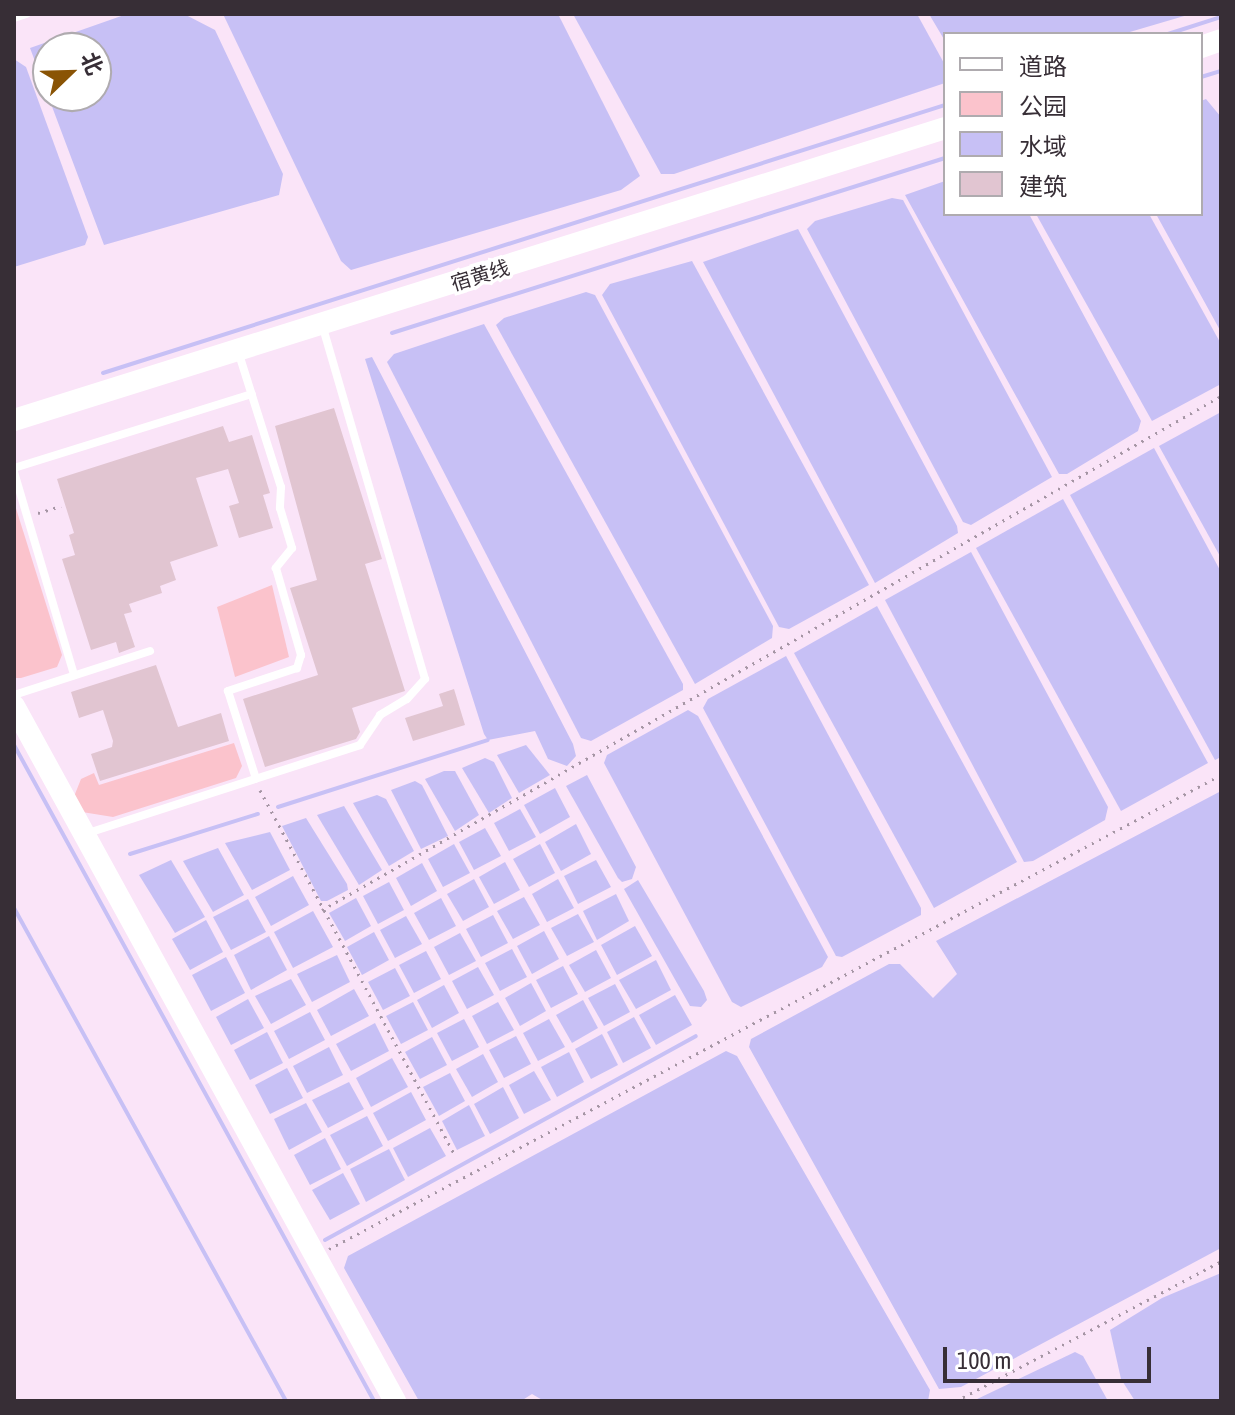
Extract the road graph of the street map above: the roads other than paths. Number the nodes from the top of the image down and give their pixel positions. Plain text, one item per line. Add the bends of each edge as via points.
1 (26, 14) edge
2 (14, 18) edge
3 (943, 129) edge
4 (321, 324) junction
5 (238, 350) junction
6 (252, 394) junction
7 (14, 420) edge
8 (14, 470) edge
9 (150, 651) dead end
10 (74, 675) junction
11 (14, 695) edge
12 (14, 706) edge
13 (256, 779) junction
14 (84, 835) junction
15 (395, 1401) edge

1 - 2 lane
3 - 4 main road, 宿黄线
4 - 5 main road, 宿黄线
4 - 13 lane via 425,679 407,699 380,715 360,745
5 - 6 lane
5 - 7 main road, 宿黄线
6 - 8 lane
6 - 13 lane via 281,487 280,508 292,548 276,568 301,655 297,668 228,691
8 - 10 lane
9 - 10 lane
10 - 11 lane
12 - 14 main road
13 - 14 lane
14 - 15 main road

